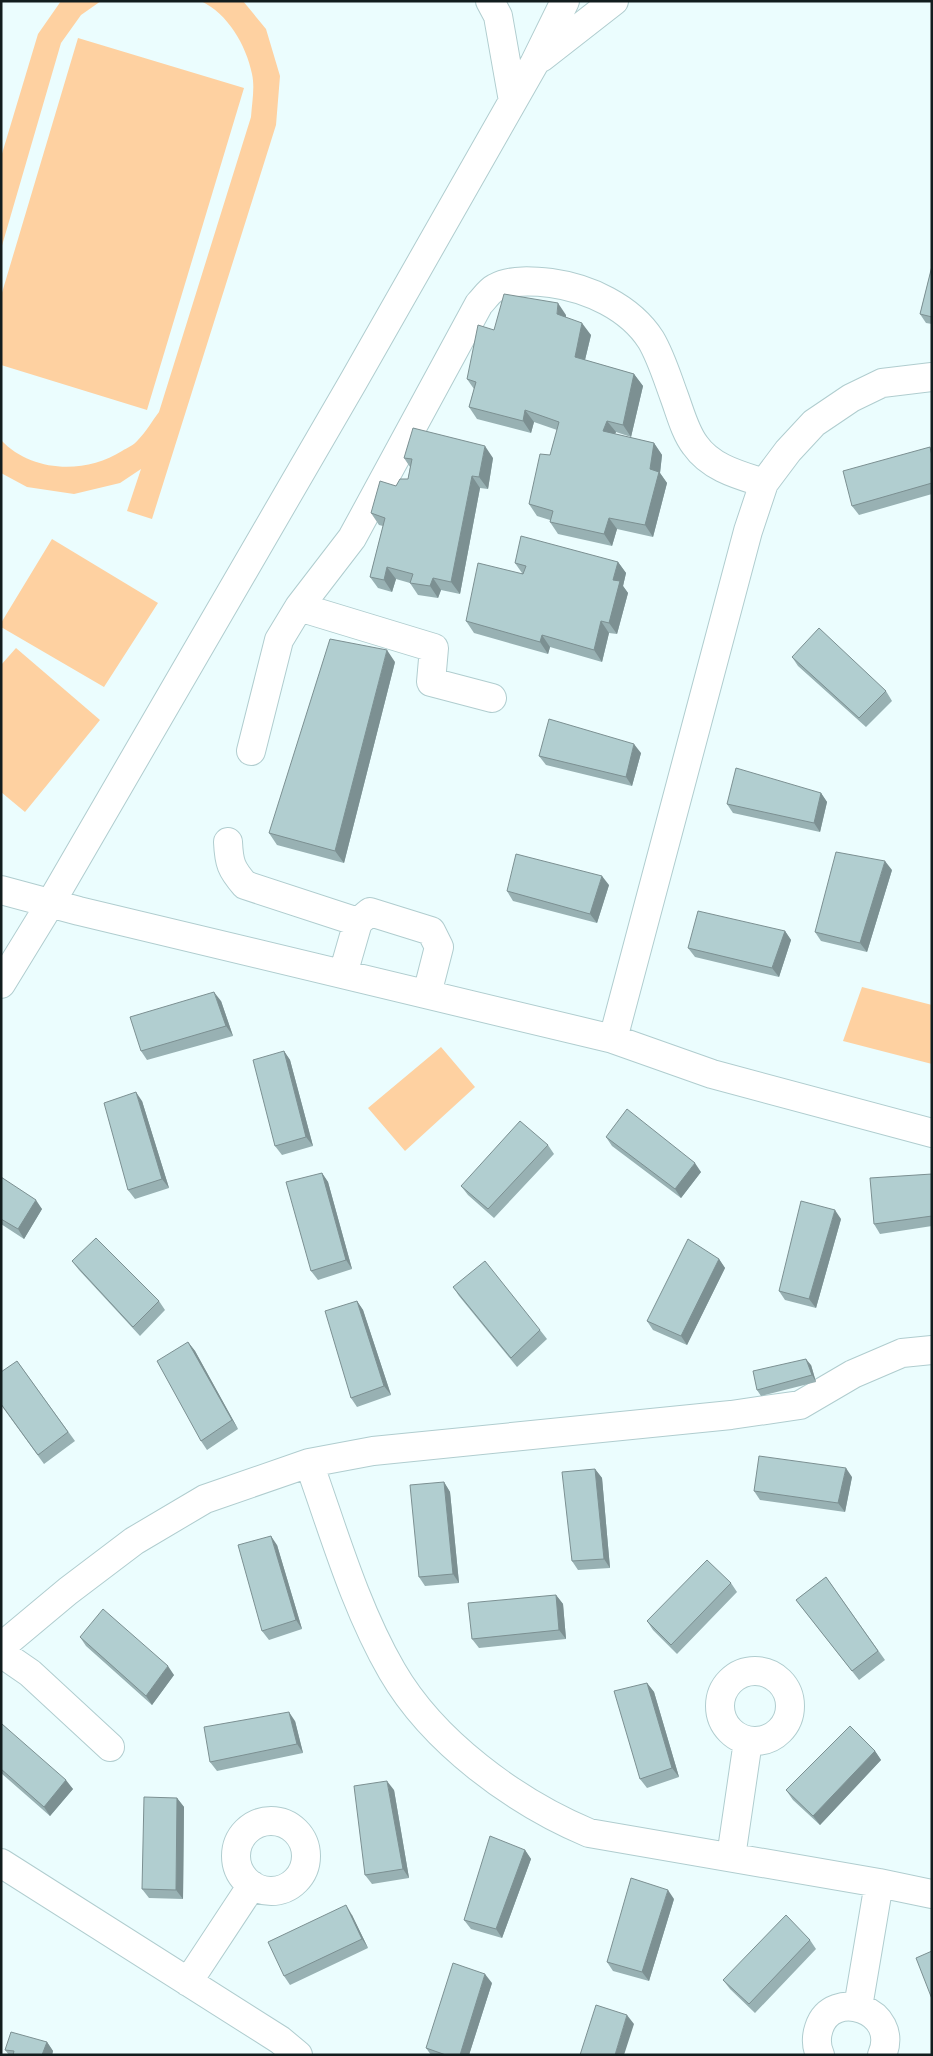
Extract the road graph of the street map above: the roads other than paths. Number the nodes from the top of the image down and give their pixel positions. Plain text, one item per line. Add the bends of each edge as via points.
1 (490, 1) edge
2 (566, 1) edge
3 (614, 1) edge
4 (534, 64) junction
5 (513, 101) junction
6 (932, 377) edge
7 (764, 483) junction
8 (299, 607) junction
9 (492, 698) dead end
10 (251, 751) dead end
11 (228, 842) dead end
12 (1, 890) edge
13 (50, 904) junction
14 (358, 922) junction
15 (343, 974) junction
16 (1, 984) edge
17 (427, 994) junction
18 (613, 1039) junction
19 (932, 1133) edge
20 (932, 1350) edge
21 (309, 1463) junction
22 (1, 1647) edge
23 (1, 1653) edge
24 (748, 1741) dead end
25 (110, 1748) dead end
26 (730, 1857) junction
27 (1, 1863) edge
28 (879, 1883) junction
29 (252, 1885) dead end
30 (932, 1894) edge
31 (188, 1982) junction
32 (858, 2007) junction
33 (298, 2055) edge
34 (820, 2055) edge
35 (882, 2055) edge

1 - 5 street via 498,16
2 - 4 street
3 - 4 street
4 - 5 street
5 - 13 street
6 - 7 street via 882,383 851,398 814,423
7 - 8 street via 725,470 694,445 659,356 650,338 633,319 594,294 565,285 537,281 508,284 494,288 479,304 352,538
7 - 18 street via 748,531
8 - 9 street via 434,648 431,682
8 - 10 street via 279,640
11 - 14 street via 233,871 245,885
12 - 13 street
13 - 15 street
13 - 16 street
14 - 15 street
14 - 17 street via 370,912 431,931 439,947
15 - 17 street
17 - 18 street
18 - 19 street via 712,1074
20 - 21 street via 902,1353 853,1374 800,1405 731,1415 373,1451
21 - 22 street via 205,1499 134,1541
21 - 26 street via 375,1638 410,1699 438,1729 497,1780 560,1820 589,1833
23 - 25 street via 30,1673
24 - 26 street
26 - 28 street
27 - 31 street
28 - 30 street
28 - 32 street
29 - 31 street
31 - 33 street via 280,2040
32 - 34 street via 843,2007 830,2013 820,2024 817,2037
32 - 35 street via 872,2013 881,2024 886,2037

